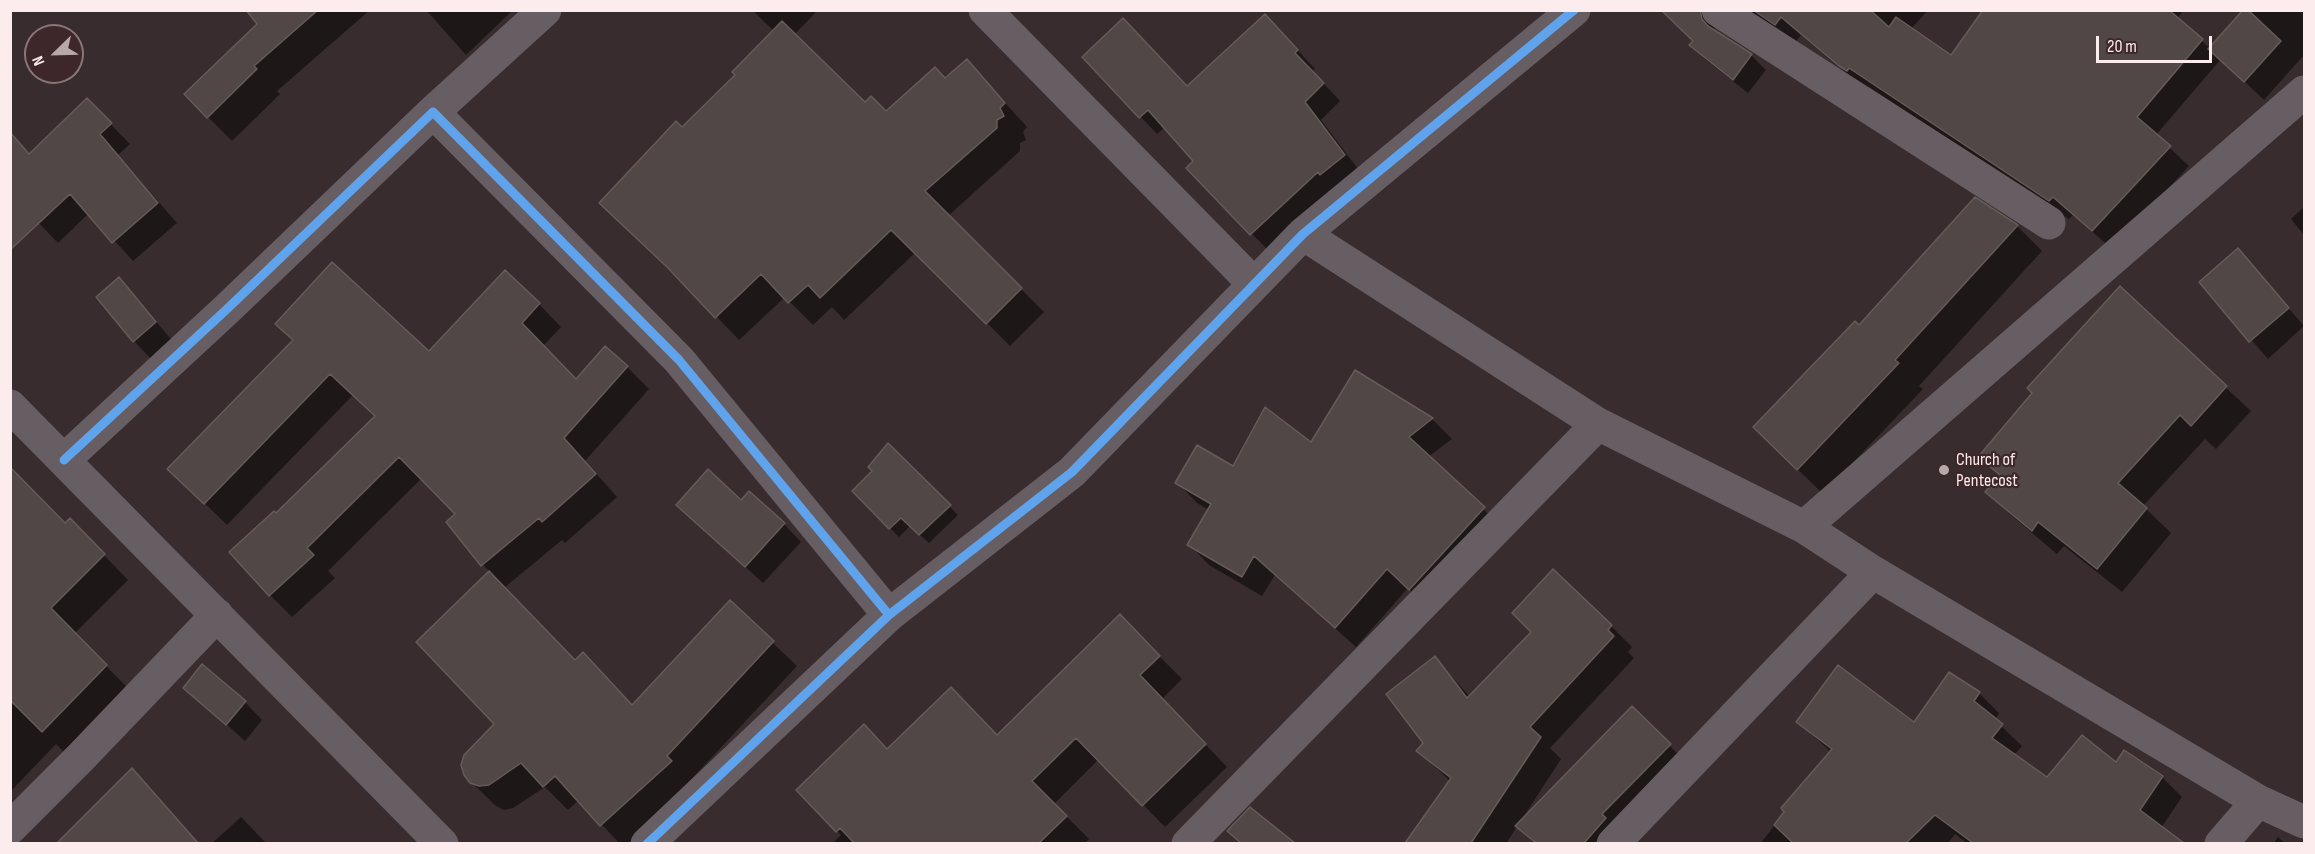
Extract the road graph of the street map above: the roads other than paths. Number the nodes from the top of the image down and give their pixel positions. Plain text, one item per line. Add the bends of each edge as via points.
1 (545, 10) edge
2 (985, 10) edge
3 (1574, 10) edge
4 (1718, 10) edge
5 (2304, 92) edge
6 (434, 112) junction
7 (2049, 223) dead end
8 (1303, 234) junction
9 (1254, 284) junction
10 (10, 406) edge
11 (1598, 424) junction
12 (64, 460) junction
13 (1804, 526) junction
14 (1873, 573) junction
15 (217, 615) junction
16 (889, 615) junction
17 (2258, 801) junction
18 (2304, 822) edge
19 (10, 828) edge
20 (442, 843) edge
21 (647, 843) edge
22 (1188, 843) edge
23 (1613, 843) edge
24 (2221, 843) edge

1 - 6 street
2 - 9 street
3 - 8 street
4 - 7 street
5 - 13 street
6 - 12 street
6 - 16 street via 679,360
8 - 9 street
8 - 11 street
9 - 16 street via 1072,472
10 - 12 street
11 - 13 street
11 - 22 street
12 - 15 street
13 - 14 street
14 - 17 street
14 - 23 street
15 - 19 street
15 - 20 street
16 - 21 street
17 - 18 street
17 - 24 street

